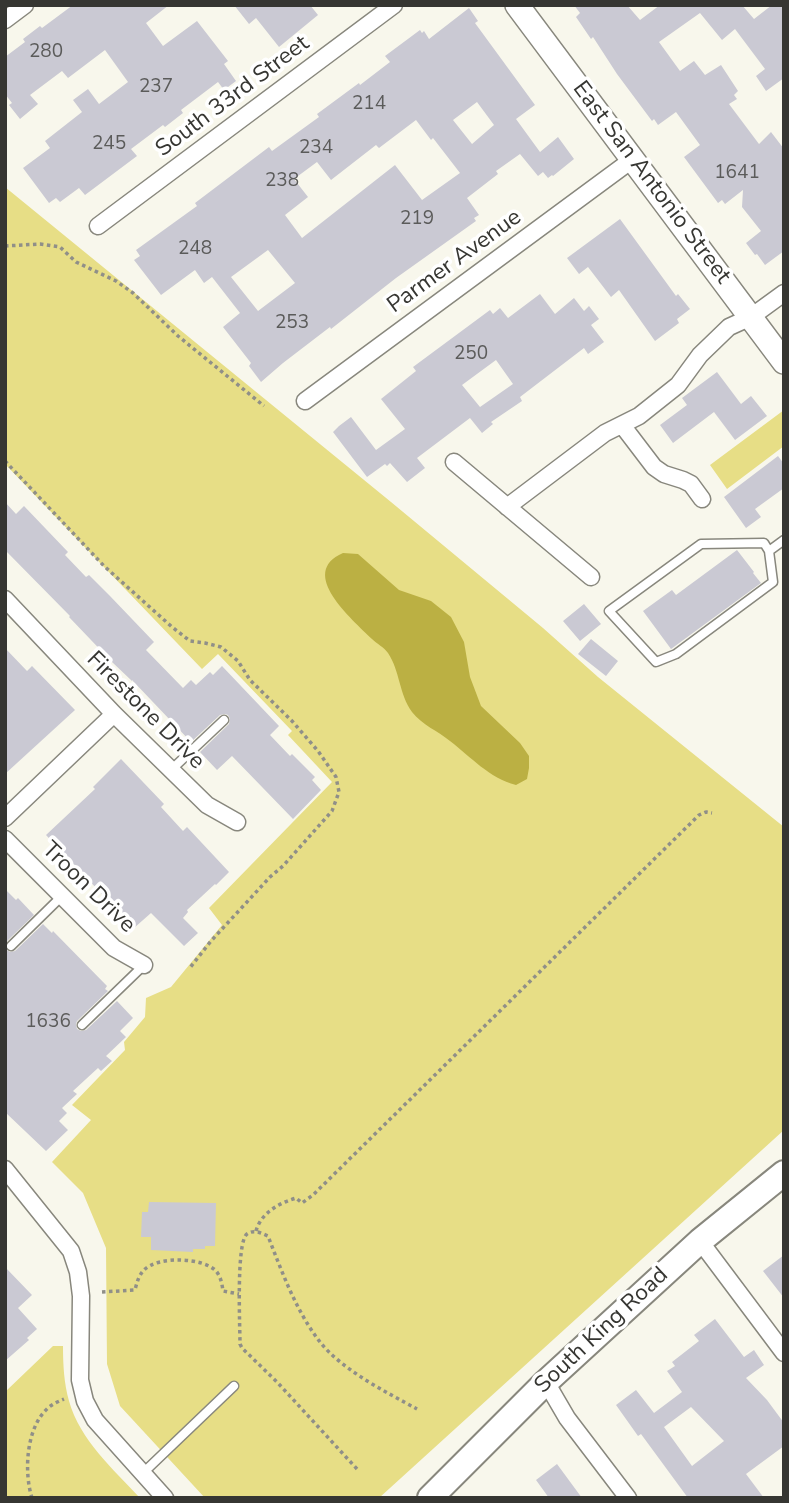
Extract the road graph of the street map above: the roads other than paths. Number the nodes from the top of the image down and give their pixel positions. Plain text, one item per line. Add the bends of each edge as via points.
1 (25, 5) edge
2 (394, 5) edge
3 (517, 5) edge
4 (5, 20) edge
5 (633, 159) junction
6 (98, 226) dead end
7 (784, 293) edge
8 (751, 317) junction
9 (784, 362) edge
10 (305, 401) dead end
11 (622, 425) junction
12 (454, 462) dead end
13 (702, 499) dead end
14 (507, 507) junction
15 (784, 541) edge
16 (769, 551) junction
17 (592, 577) dead end
18 (5, 599) edge
19 (114, 714) junction
20 (225, 720) dead end
21 (171, 770) junction
22 (5, 818) edge
23 (237, 822) dead end
24 (5, 839) edge
25 (62, 896) junction
26 (11, 946) dead end
27 (144, 965) joint
28 (82, 1025) dead end
29 (5, 1169) edge
30 (784, 1173) edge
31 (700, 1241) junction
32 (784, 1353) edge
33 (546, 1382) junction
34 (234, 1386) dead end
35 (143, 1473) junction
36 (165, 1498) edge
37 (430, 1498) edge
38 (628, 1498) edge

1 - 4 street
2 - 6 street, South 33rd Street
3 - 5 street, East San Antonio Street
5 - 8 street, East San Antonio Street
5 - 10 street, Parmer Avenue
7 - 8 street
8 - 9 street, East San Antonio Street
8 - 11 street via 729,327 678,385
11 - 13 street via 654,467 691,484
11 - 14 street
12 - 14 street
14 - 17 street
15 - 16 lane
16 - 16 lane via 764,543 701,544 609,611 656,662 676,654 773,582
18 - 19 street, Firestone Drive
19 - 21 street, Firestone Drive
19 - 22 street
20 - 21 lane
21 - 23 street, Firestone Drive via 207,805
24 - 25 street, Troon Drive
25 - 26 lane
25 - 27 street, Troon Drive via 114,948
27 - 28 lane
29 - 35 street via 71,1251 81,1296 80,1380 85,1401 95,1420
30 - 31 main road, South King Road
31 - 32 street
31 - 33 main road, South King Road
33 - 37 main road, South King Road
33 - 38 street via 567,1418
34 - 35 lane
35 - 36 street

